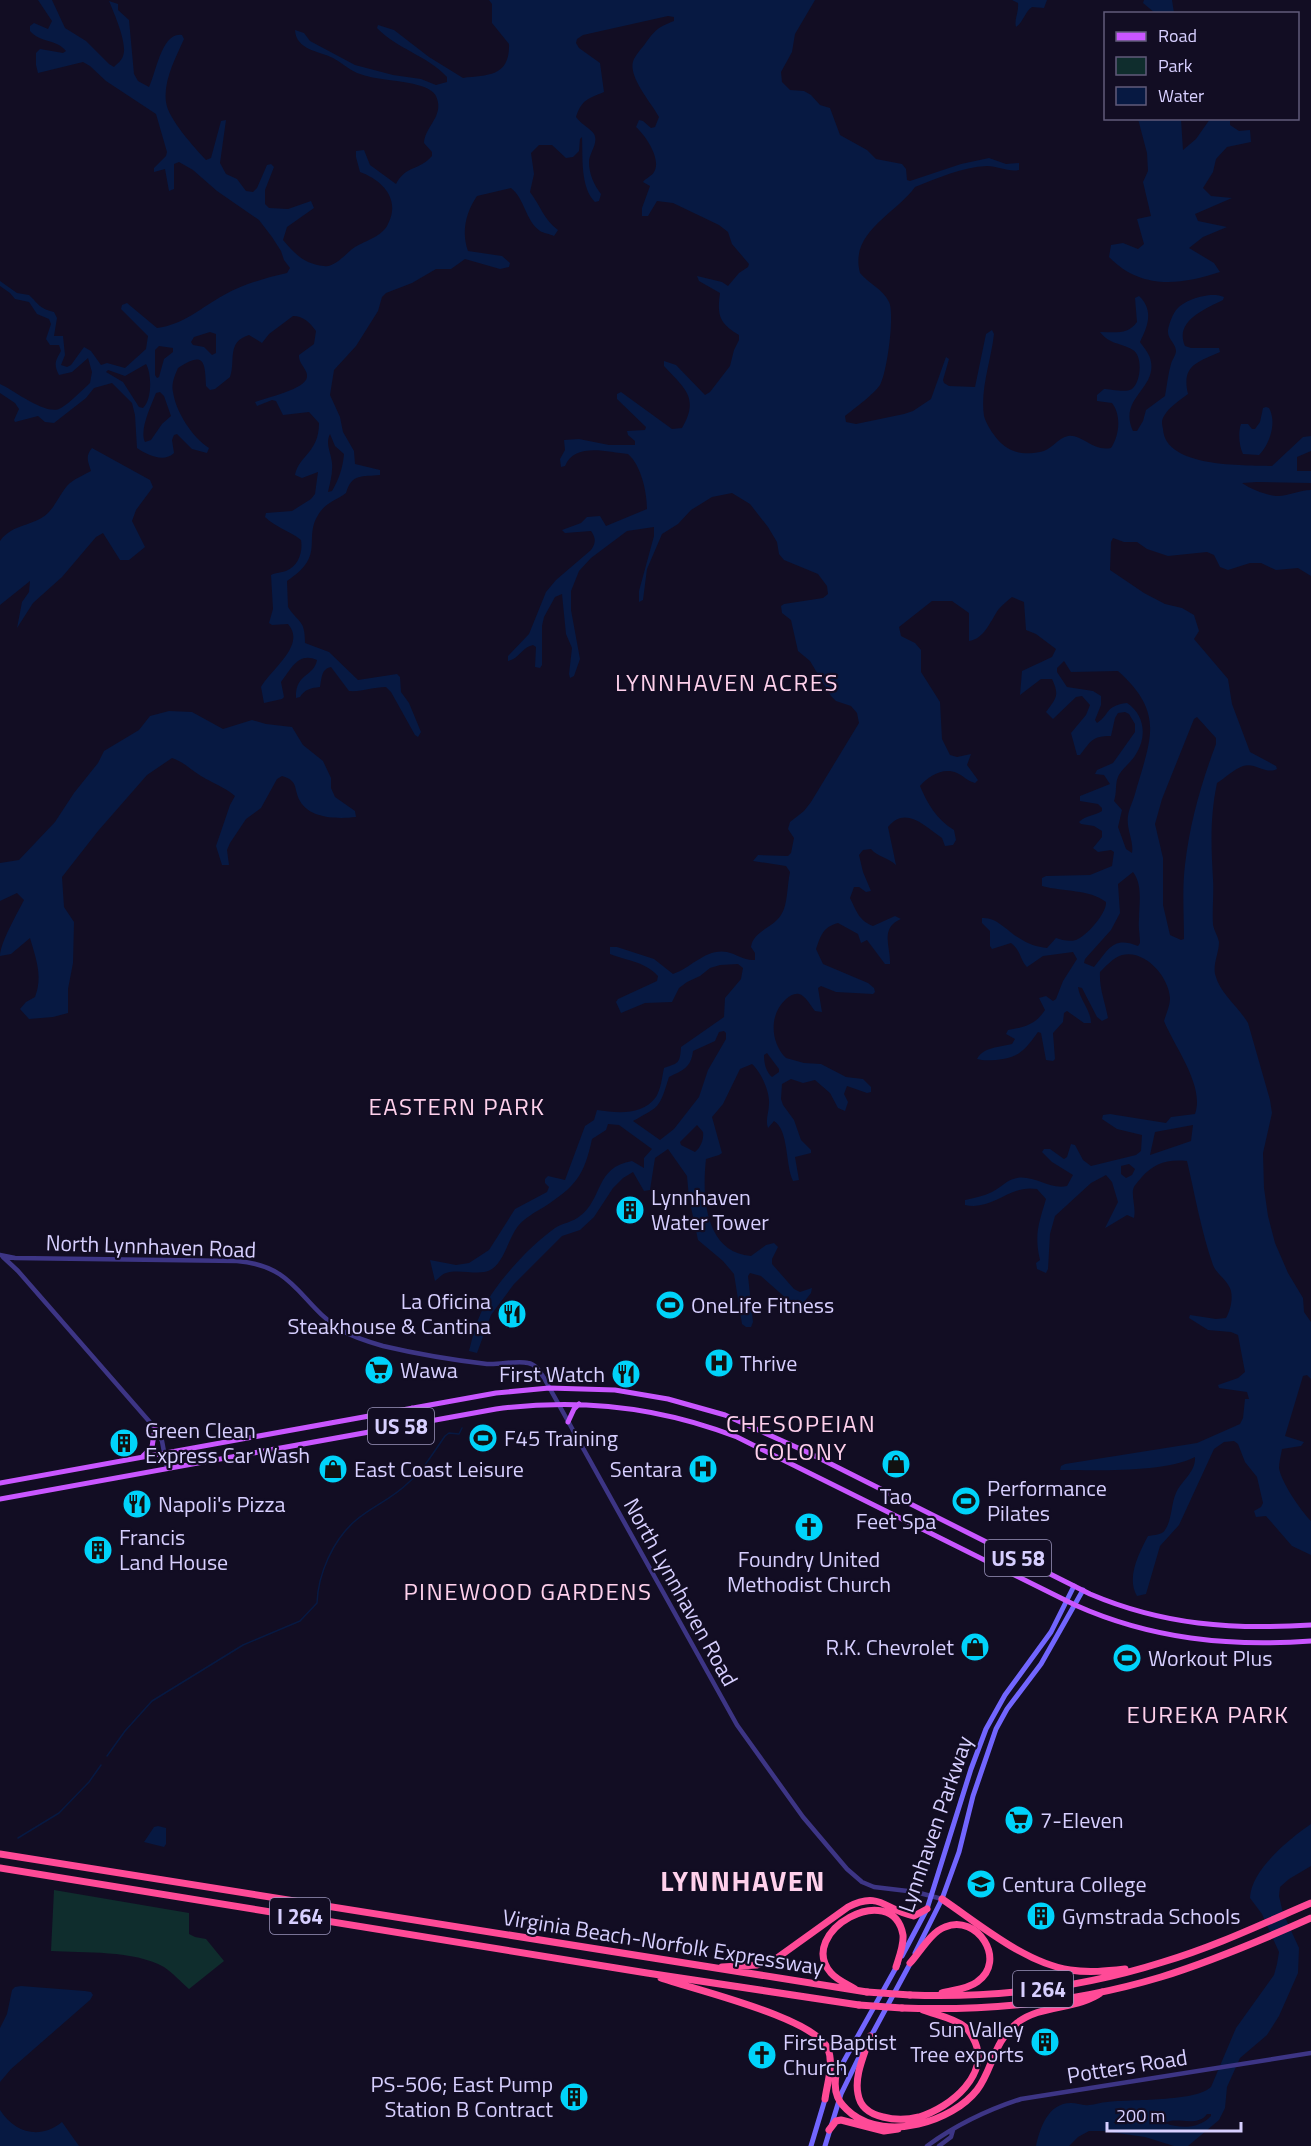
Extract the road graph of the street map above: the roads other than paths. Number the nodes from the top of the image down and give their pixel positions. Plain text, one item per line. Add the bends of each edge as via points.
1 (2, 1256) edge
2 (549, 1388) junction
3 (557, 1403) junction
4 (579, 1404) junction
5 (412, 1408) junction
6 (568, 1422) junction
7 (415, 1424) junction
8 (155, 1428) junction
9 (165, 1453) junction
10 (141, 1457) junction
11 (167, 1468) junction
12 (0, 1483) edge
13 (0, 1499) edge
14 (1074, 1586) junction
15 (1083, 1590) junction
16 (1067, 1600) junction
17 (1075, 1605) junction
18 (1311, 1625) edge
19 (1311, 1641) edge
20 (0, 1854) edge
21 (0, 1868) edge
22 (932, 1896) junction
23 (942, 1899) junction
24 (1311, 1903) edge
25 (927, 1909) junction
26 (1311, 1918) edge
27 (910, 1963) junction
28 (1149, 1966) junction
29 (704, 1967) junction
30 (897, 1967) junction
31 (647, 1973) junction
32 (1104, 1991) junction
33 (863, 1992) junction
34 (935, 1996) junction
35 (917, 2008) junction
36 (870, 2036) junction
37 (1311, 2053) edge
38 (836, 2075) junction
39 (825, 2099) junction
40 (838, 2101) junction
41 (903, 2126) junction
42 (829, 2130) junction
43 (953, 2130) junction
44 (811, 2146) edge
45 (825, 2146) edge
46 (927, 2146) edge
47 (939, 2146) edge

1 - 2 street, North Lynnhaven Road via 262,1264 286,1278 333,1324 349,1334 379,1345 487,1364 530,1363
1 - 8 street
2 - 3 street, North Lynnhaven Road
2 - 5 main road, US 58
2 - 14 main road, US 58 via 630,1392 725,1415
3 - 4 main road, US 58
3 - 6 street, North Lynnhaven Road
3 - 7 main road, US 58
4 - 6 main road
4 - 16 main road, US 58 via 660,1413 737,1437
5 - 7 main road
5 - 9 main road, US 58
6 - 22 street, North Lynnhaven Road via 737,1725 818,1837 862,1882
7 - 11 main road, US 58
8 - 9 street
8 - 10 main road via 152,1447
9 - 10 main road, US 58
9 - 11 street
10 - 12 main road, US 58
11 - 13 main road, US 58
14 - 15 main road, US 58
14 - 16 main road, Lynnhaven Parkway
15 - 17 main road, Lynnhaven Parkway
15 - 18 main road, US 58 via 1125,1608 1173,1620 1242,1627
16 - 17 main road, US 58
16 - 22 main road, Lynnhaven Parkway via 1051,1632 1005,1695 986,1729
17 - 19 main road, US 58 via 1118,1623 1170,1636 1233,1643
17 - 23 main road, Lynnhaven Parkway via 1041,1664 996,1729
20 - 29 highway, Virginia Beach-Norfolk Expressway / I 264
21 - 31 highway, Virginia Beach-Norfolk Expressway / I 264
22 - 23 street, North Lynnhaven Road
22 - 25 main road, Lynnhaven Parkway
23 - 27 main road, Lynnhaven Parkway
23 - 28 highway via 1019,1950 1069,1970 1093,1972
24 - 28 highway, Virginia Beach-Norfolk Expressway / I 264 via 1210,1946
25 - 29 highway via 914,1916 884,1902 860,1902 767,1962
25 - 30 main road, Lynnhaven Parkway
26 - 32 highway, Virginia Beach-Norfolk Expressway / I 264 via 1175,1972
27 - 34 highway via 937,1932 948,1926 968,1927 983,1939 991,1962 981,1979
27 - 36 main road, Lynnhaven Parkway
28 - 34 highway, Virginia Beach-Norfolk Expressway / I 264 via 1046,1988
29 - 33 highway, Virginia Beach-Norfolk Expressway / I 264
30 - 33 highway via 903,1941 898,1924 886,1912 872,1910 854,1915 831,1933 823,1954 832,1974
30 - 38 main road, Lynnhaven Parkway
31 - 35 highway, Virginia Beach-Norfolk Expressway / I 264, bridge via 860,2005
31 - 39 highway via 753,2007 814,2033 830,2056
32 - 35 highway, Virginia Beach-Norfolk Expressway / I 264 via 1020,2005
32 - 41 highway via 1093,2000 1040,2013 1017,2024 1003,2039 969,2097 938,2118
33 - 34 highway, Virginia Beach-Norfolk Expressway / I 264, bridge
35 - 36 highway via 963,2025 977,2047 979,2059 972,2077 941,2107 903,2119 877,2115 864,2108 857,2080
36 - 40 main road, Lynnhaven Parkway
37 - 43 street, Potters Road via 1021,2099 984,2112
38 - 39 main road, Lynnhaven Parkway
38 - 40 highway
39 - 44 main road, Lynnhaven Parkway
40 - 41 highway via 867,2121
40 - 42 main road, Lynnhaven Parkway
41 - 42 highway via 884,2131 841,2120
42 - 45 main road, Lynnhaven Parkway
43 - 46 street, Potters Road
43 - 47 street, Potters Road via 951,2137

